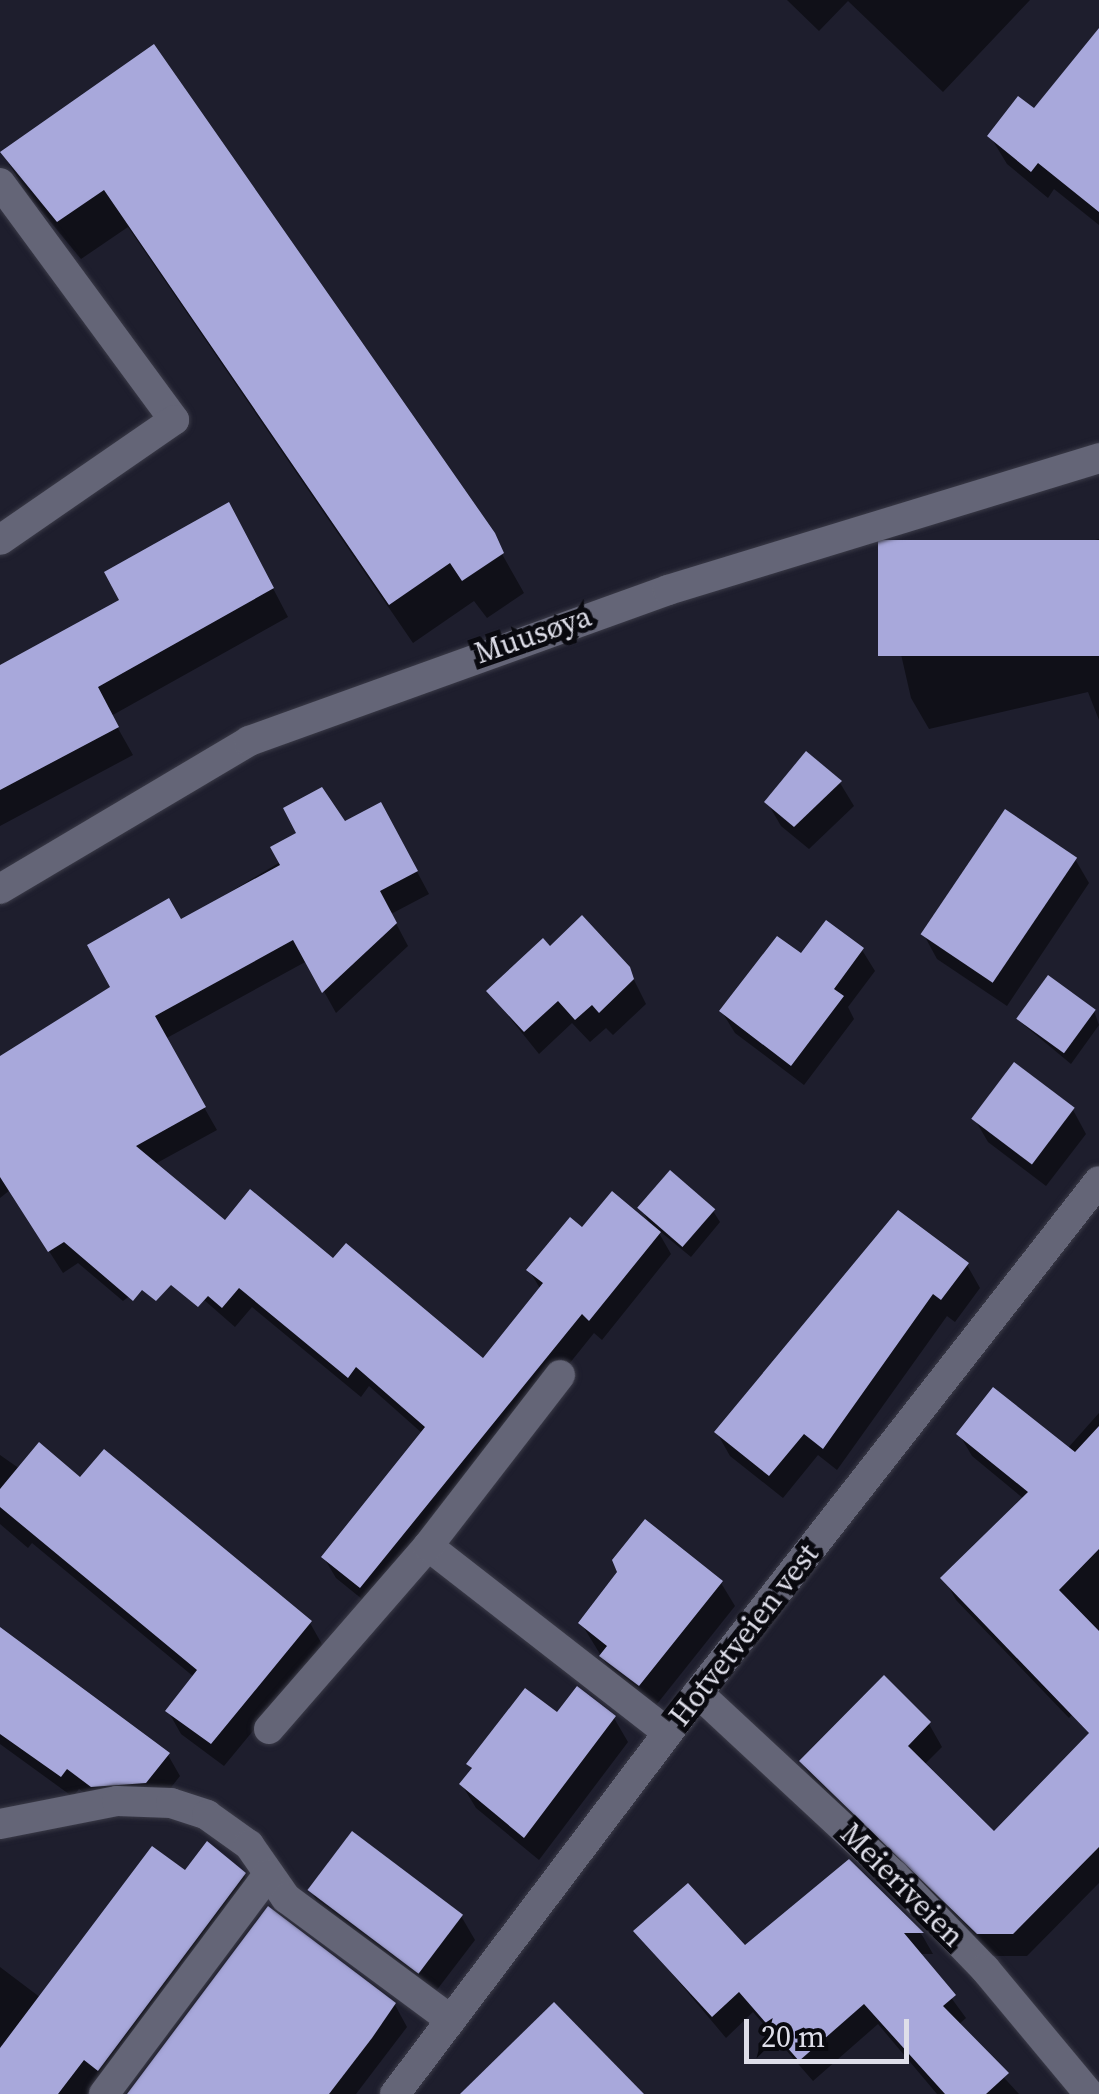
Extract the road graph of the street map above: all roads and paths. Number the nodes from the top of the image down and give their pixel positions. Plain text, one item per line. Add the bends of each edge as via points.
1 (0, 183) edge
2 (1099, 458) edge
3 (0, 540) edge
4 (0, 889) edge
5 (1099, 1182) edge
6 (560, 1375) dead end
7 (428, 1546) junction
8 (698, 1693) junction
9 (269, 1728) dead end
10 (668, 1733) junction
11 (0, 1824) edge
12 (268, 1875) junction
13 (451, 2020) junction
14 (104, 2094) edge
15 (395, 2094) edge
16 (1089, 2094) edge

1 - 3 street via 174,420
2 - 4 street, Muusøya via 668,590 249,741
5 - 8 street, Hotvetveien vest
6 - 7 street
7 - 9 street
7 - 10 street
8 - 10 street, Hotvetveien vest
8 - 16 street, Meieriveien via 894,1875 998,1984
10 - 13 street, Hotvetveien vest
11 - 12 street via 117,1801 171,1803 231,1826
12 - 13 street via 286,1898
12 - 14 street
13 - 15 street, Hotvetveien vest

